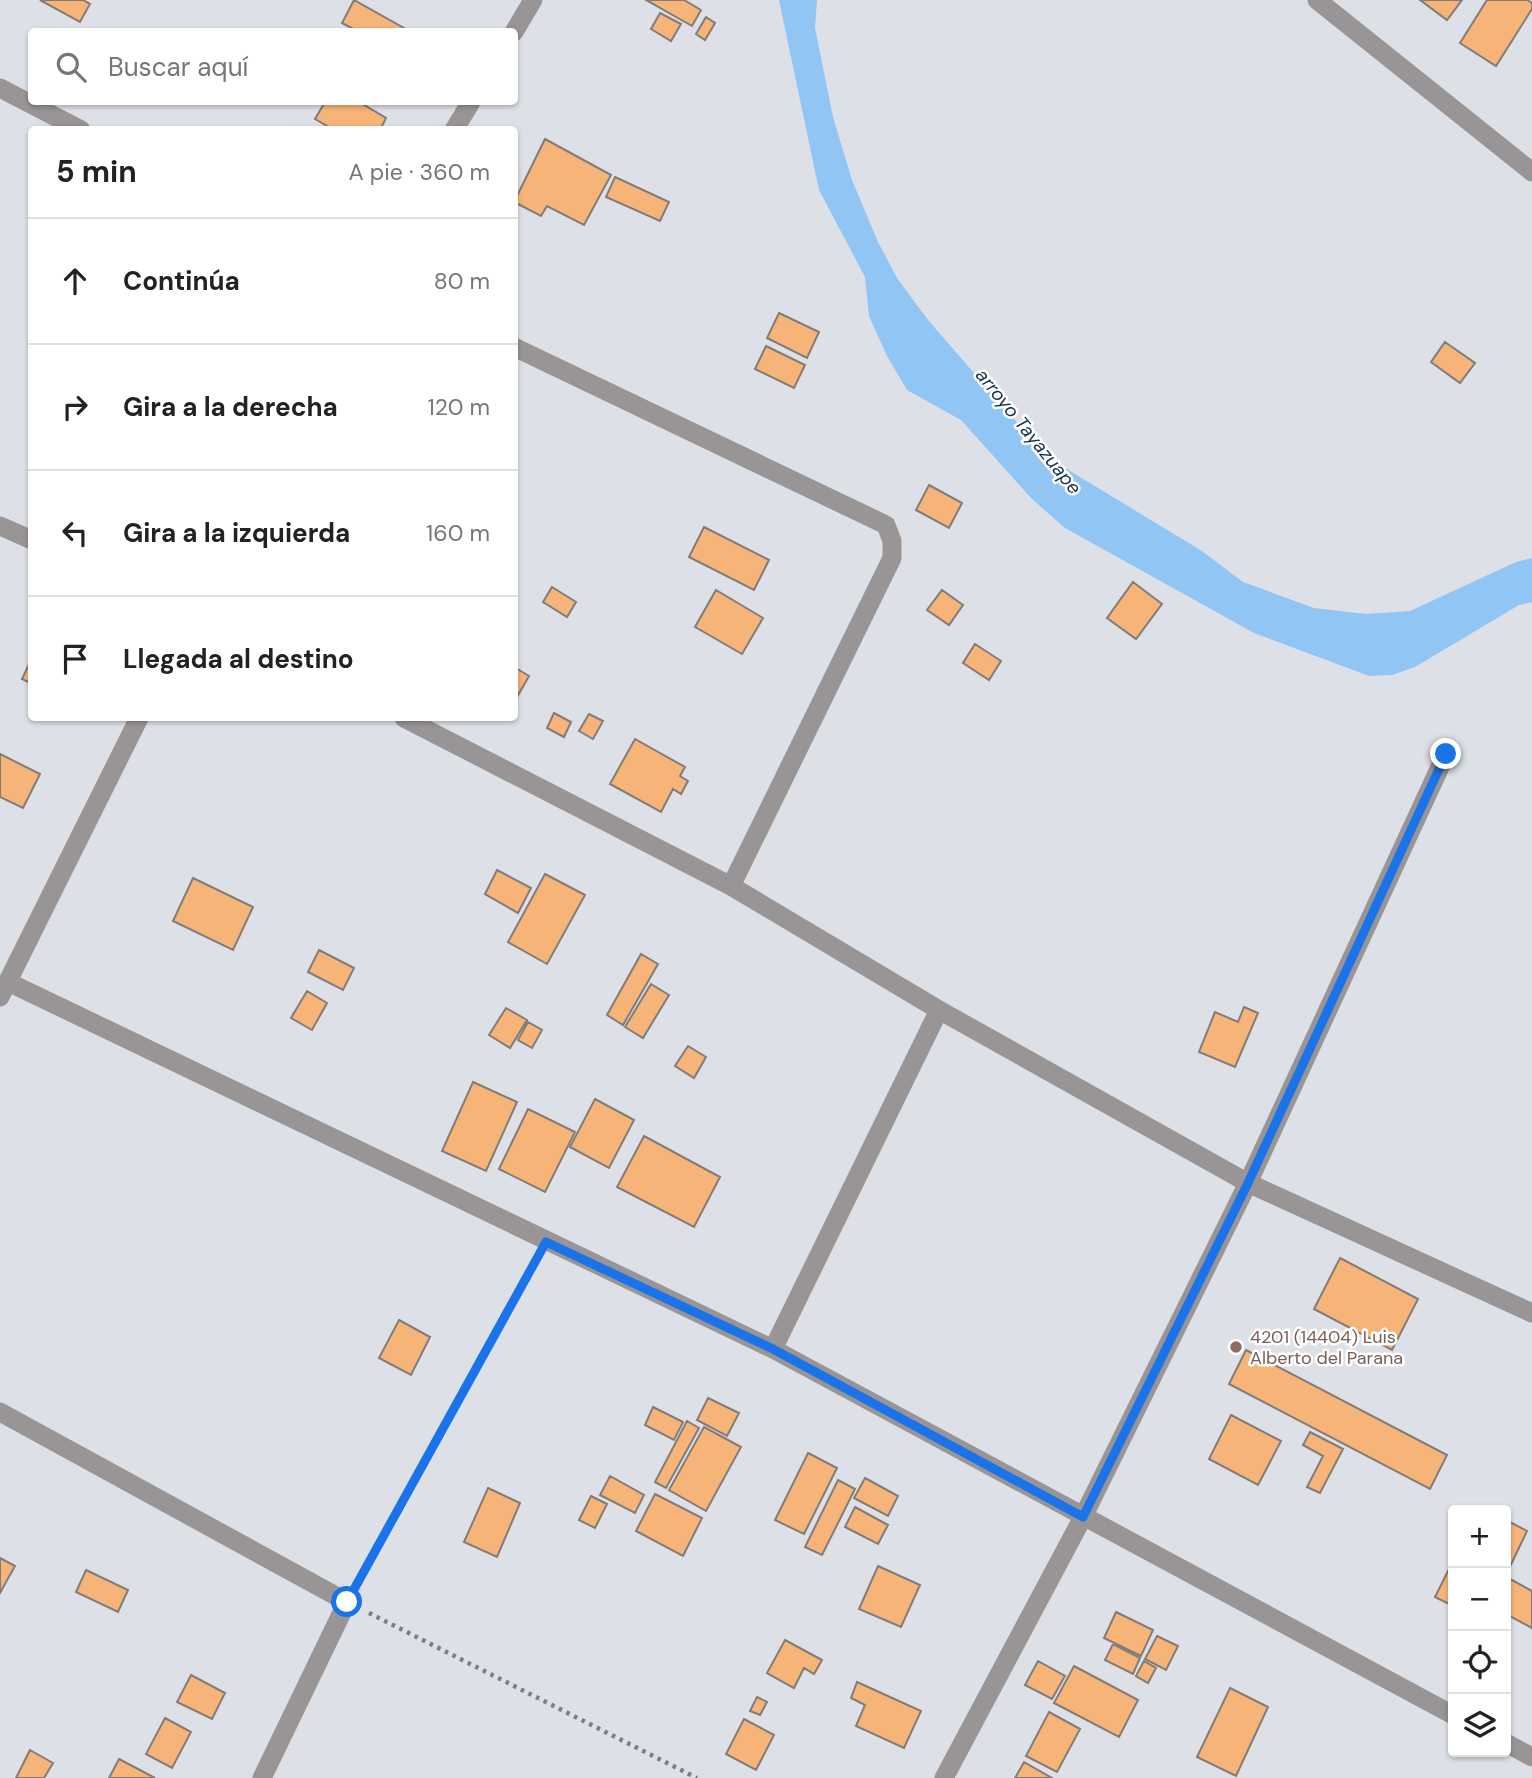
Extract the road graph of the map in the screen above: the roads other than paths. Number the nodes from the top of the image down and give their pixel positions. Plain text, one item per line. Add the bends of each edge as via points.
1 (533, 0) edge
2 (1317, 0) edge
3 (516, 28) edge
4 (0, 88) edge
5 (28, 103) edge
6 (33, 105) edge
7 (469, 105) edge
8 (73, 126) edge
9 (456, 126) edge
10 (1532, 172) edge
11 (518, 349) edge
12 (0, 526) edge
13 (28, 538) edge
14 (137, 721) edge
15 (410, 721) edge
16 (1446, 754) dead end
17 (731, 886) junction
18 (3, 986) edge
19 (939, 1010) junction
20 (1248, 1183) junction
21 (1532, 1313) edge
22 (773, 1349) junction
23 (0, 1412) edge
24 (1083, 1517) junction
25 (1448, 1712) edge
26 (1511, 1746) edge
27 (1532, 1757) edge
28 (262, 1778) edge
29 (944, 1778) edge

1 - 3 street
2 - 10 street
4 - 5 street
6 - 8 street
7 - 9 street
11 - 17 street via 886,525 892,558
12 - 13 street
14 - 18 street
15 - 17 street
16 - 20 street
17 - 19 street
18 - 22 street
19 - 20 street
19 - 22 street
20 - 21 street
20 - 24 street
22 - 24 street
23 - 28 street via 347,1602
24 - 25 street
24 - 29 street
26 - 27 street

